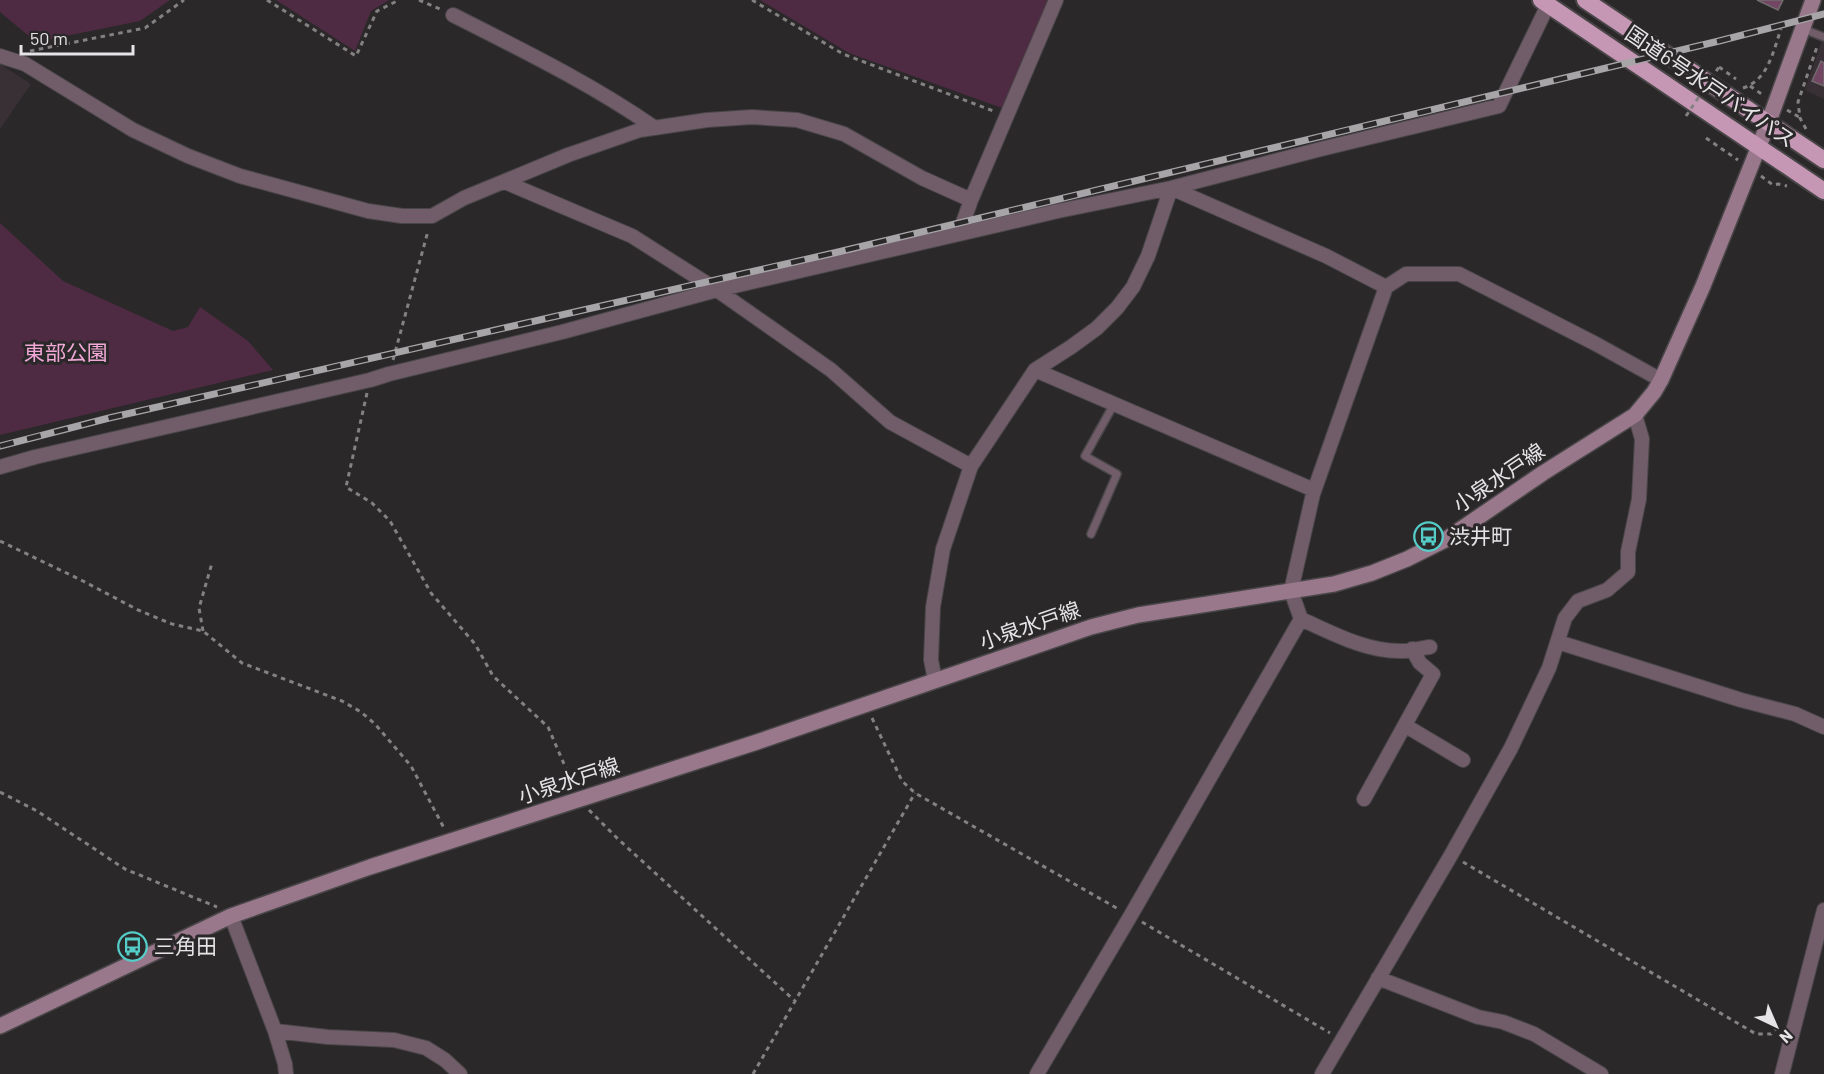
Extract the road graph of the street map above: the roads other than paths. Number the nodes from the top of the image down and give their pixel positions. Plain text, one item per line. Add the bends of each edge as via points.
1 (1056, 0) edge
2 (1585, 0) edge
3 (1814, 0) edge
4 (1545, 2) edge
5 (453, 15) dead end
6 (1803, 29) junction
7 (1822, 37) edge
8 (4, 57) edge
9 (1769, 121) junction
10 (655, 128) junction
11 (1758, 147) junction
12 (1824, 160) edge
13 (505, 182) junction
14 (1171, 188) junction
15 (1824, 191) edge
16 (971, 200) junction
17 (959, 234) junction
18 (1386, 287) junction
19 (717, 290) junction
20 (1035, 370) junction
21 (1661, 380) junction
22 (1114, 404) junction
23 (1635, 415) junction
24 (971, 466) junction
25 (0, 467) edge
26 (1314, 490) junction
27 (1091, 534) dead end
28 (1291, 591) junction
29 (1300, 619) junction
30 (1558, 642) junction
31 (1430, 646) dead end
32 (1412, 649) junction
33 (935, 680) junction
34 (1406, 726) junction
35 (1824, 728) edge
36 (1463, 760) dead end
37 (1364, 799) dead end
38 (1824, 910) edge
39 (231, 916) junction
40 (1378, 978) junction
41 (0, 1026) edge
42 (275, 1031) junction
43 (286, 1074) edge
44 (460, 1074) edge
45 (1037, 1074) edge
46 (1322, 1074) edge
47 (1602, 1074) edge
48 (1782, 1074) edge

1 - 16 street
2 - 9 highway, 国道6号水戸バイパス
3 - 6 main road, 小泉水戸線
4 - 11 highway, 国道6号水戸バイパス
4 - 14 street via 1499,106
5 - 10 street via 580,81
6 - 7 lane
6 - 9 main road, 小泉水戸線
8 - 13 street via 25,64 133,130 188,156 240,176 368,211 432,216
9 - 11 main road, 小泉水戸線
9 - 12 highway, 国道6号水戸バイパス
10 - 13 street via 568,155
10 - 16 street via 752,117 797,120 844,134 922,178
11 - 15 highway, 国道6号水戸バイパス
11 - 21 main road, 小泉水戸線
13 - 19 street via 632,236
14 - 17 street
14 - 18 street via 1326,256
14 - 20 street via 1134,287 1097,328
16 - 17 street
17 - 19 street
18 - 21 street via 1406,274 1459,274
18 - 26 street
19 - 24 street via 831,370 890,422
19 - 25 street via 370,380
20 - 22 street
20 - 24 street
21 - 23 main road, 小泉水戸線
22 - 26 street
22 - 27 lane via 1085,456 1117,474
23 - 28 main road, 小泉水戸線 via 1427,550 1372,573
23 - 30 street via 1642,439 1639,499 1628,572 1607,590 1578,601 1564,618
24 - 33 street via 943,549 933,607 931,660
26 - 28 street
28 - 29 street
28 - 33 main road, 小泉水戸線 via 1138,615
29 - 32 street via 1374,648
29 - 45 street
30 - 35 street via 1795,714
30 - 40 street via 1511,748
31 - 32 street
32 - 34 street via 1419,663 1433,674
33 - 39 main road, 小泉水戸線
34 - 36 street
34 - 37 street
38 - 48 street
39 - 41 main road, 小泉水戸線
39 - 42 street
40 - 46 street
40 - 47 street via 1534,1034
42 - 43 street
42 - 44 street via 394,1040 426,1048

